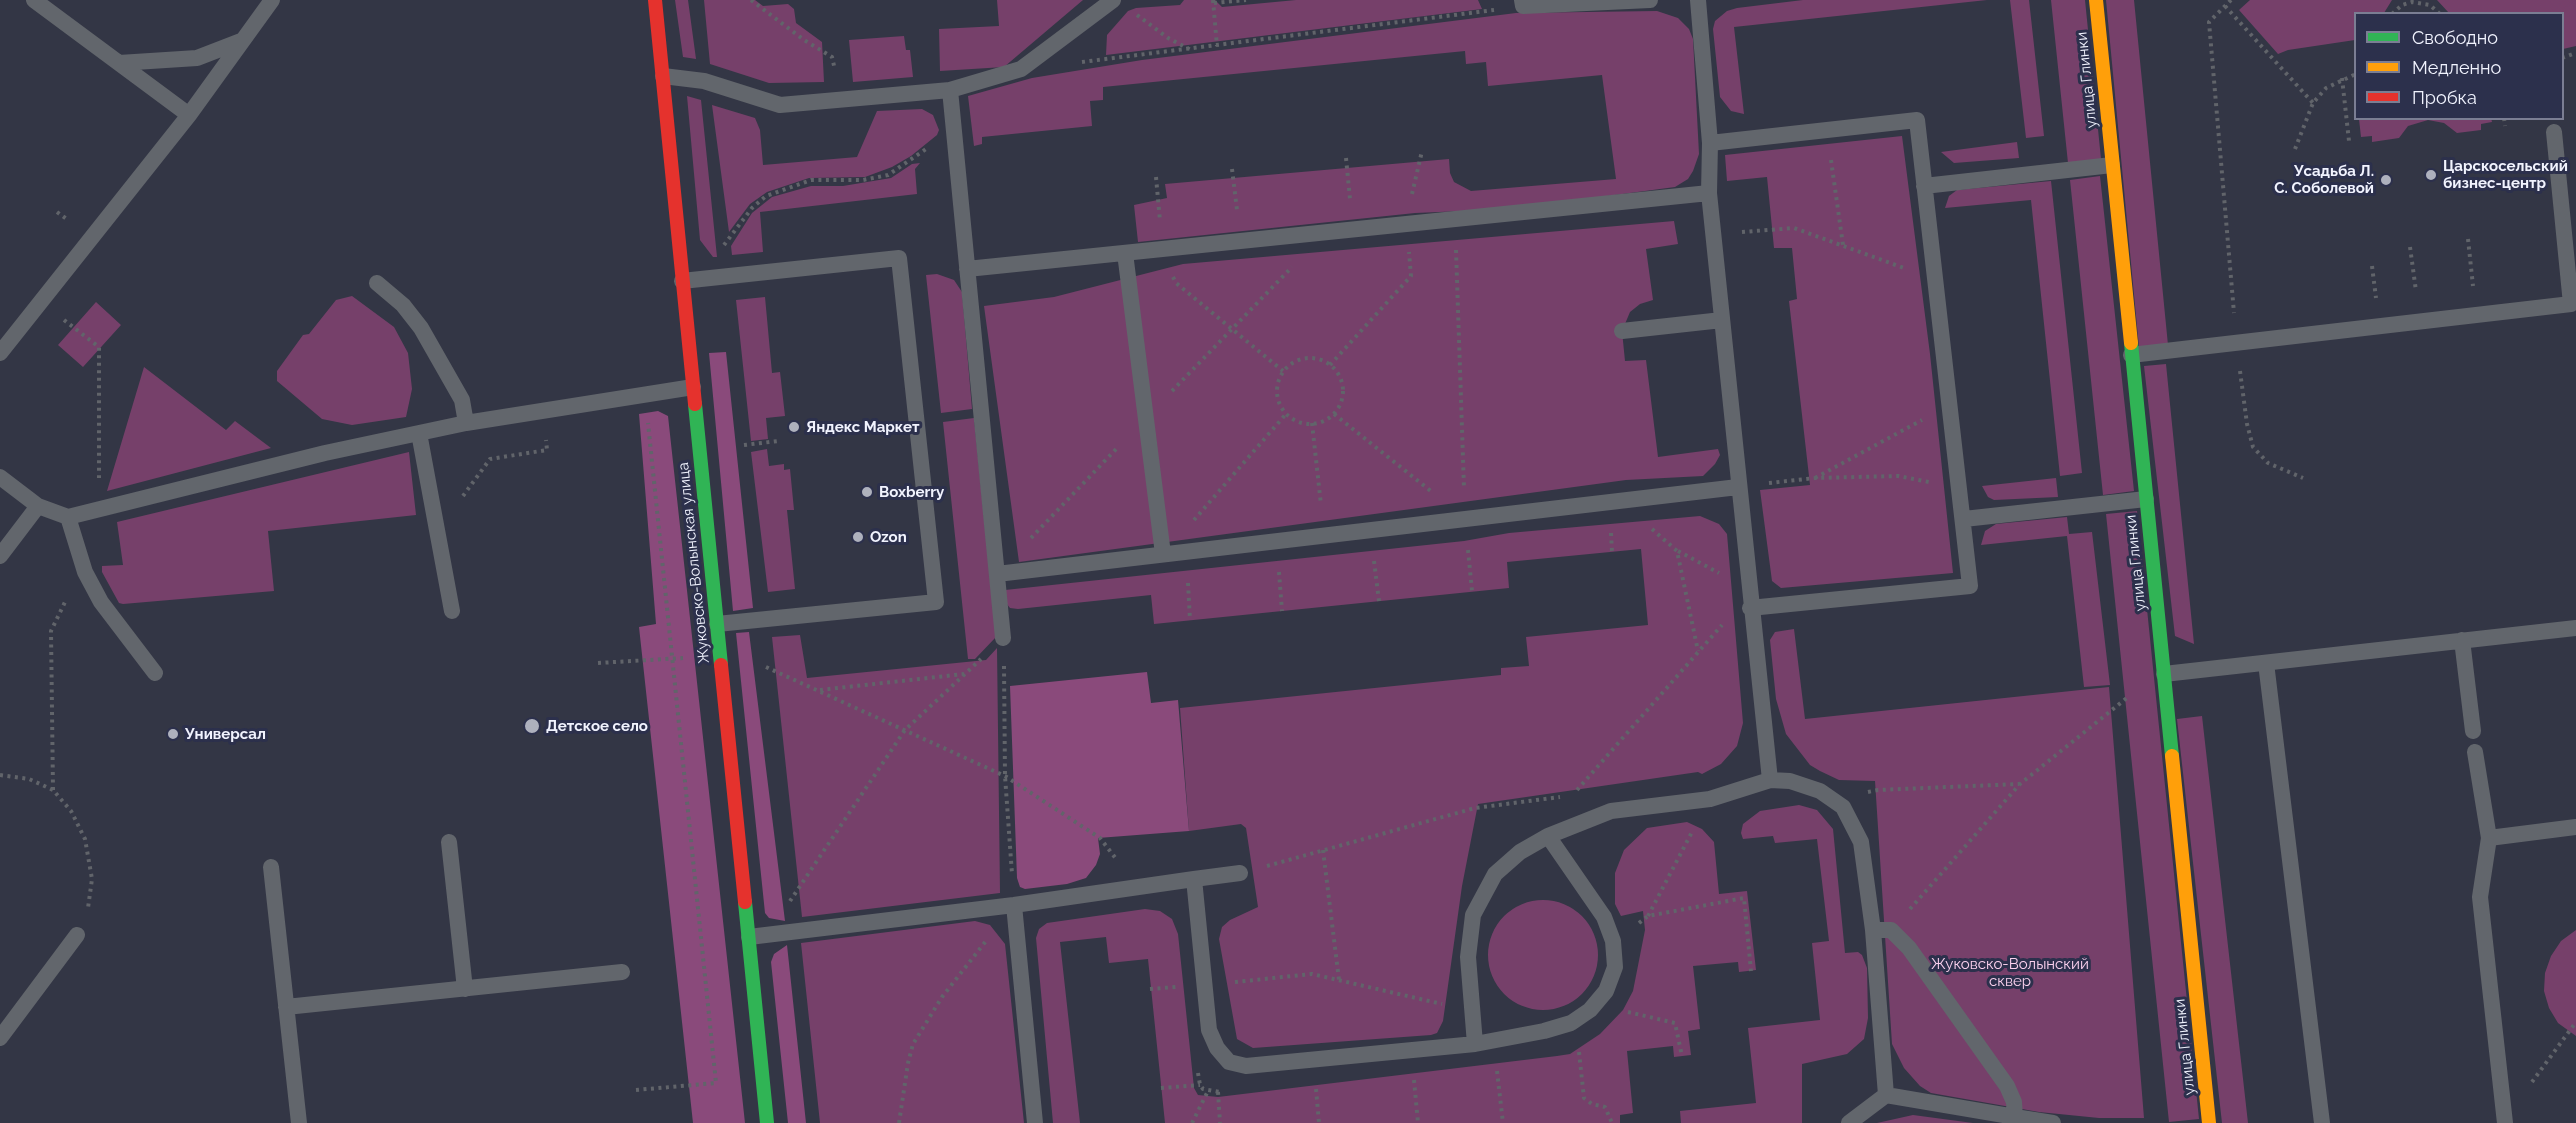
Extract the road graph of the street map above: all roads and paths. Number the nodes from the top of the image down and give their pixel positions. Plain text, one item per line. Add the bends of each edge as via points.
1 (34, 0) edge
2 (272, 0) edge
3 (655, 0) edge
4 (751, 0) edge
5 (1113, 0) edge
6 (1245, 0) edge
7 (1650, 0) edge
8 (1698, 0) edge
9 (2096, 0) edge
10 (2231, 0) edge
11 (1214, 1) edge
12 (2411, 1) edge
13 (1522, 3) edge
14 (2225, 6) junction
15 (1134, 12) dead end
16 (2394, 12) edge
17 (2438, 12) edge
18 (241, 41) junction
19 (1217, 46) junction
20 (1191, 50) junction
21 (1078, 62) dead end
22 (118, 63) junction
23 (2354, 74) edge
24 (663, 76) junction
25 (2343, 78) junction
26 (950, 90) junction
27 (841, 100) junction
28 (2313, 103) junction
29 (189, 115) junction
30 (2504, 120) edge
31 (953, 126) junction
32 (2505, 126) dead end
33 (1827, 130) junction
34 (2554, 132) dead end
35 (2349, 141) dead end
36 (1710, 143) junction
37 (2295, 149) dead end
38 (1422, 151) dead end
39 (1346, 158) dead end
40 (2112, 165) junction
41 (1232, 169) dead end
42 (1156, 177) dead end
43 (1924, 186) junction
44 (1709, 193) junction
45 (1455, 219) junction
46 (1407, 224) junction
47 (1353, 229) junction
48 (1714, 235) junction
49 (2468, 239) dead end
50 (1240, 241) junction
51 (1843, 245) junction
52 (723, 247) dead end
53 (2410, 247) dead end
54 (1162, 248) junction
55 (1125, 253) junction
56 (2469, 255) dead end
57 (2412, 260) dead end
58 (2372, 266) dead end
59 (967, 269) junction
60 (1934, 278) junction
61 (682, 281) junction
62 (376, 283) dead end
63 (2374, 285) dead end
64 (1722, 320) junction
65 (75, 328) dead end
66 (1622, 331) dead end
67 (2237, 343) junction
68 (0, 353) edge
69 (2131, 355) junction
70 (1330, 365) junction
71 (1283, 371) junction
72 (693, 387) junction
73 (642, 395) junction
74 (1949, 406) junction
75 (543, 412) junction
76 (1286, 414) junction
77 (1334, 414) junction
78 (466, 423) junction
79 (1312, 423) junction
80 (420, 433) junction
81 (778, 441) dead end
82 (744, 445) dead end
83 (0, 477) edge
84 (1815, 478) junction
85 (2303, 478) dead end
86 (1738, 487) junction
87 (1960, 487) junction
88 (99, 490) dead end
89 (2146, 499) junction
90 (38, 506) junction
91 (68, 517) junction
92 (1465, 519) junction
93 (1964, 519) junction
94 (1646, 529) dead end
95 (437, 530) junction
96 (1370, 530) junction
97 (1620, 532) dead end
98 (1611, 533) dead end
99 (1324, 535) junction
100 (1278, 541) junction
101 (1677, 551) junction
102 (1186, 552) junction
103 (1163, 554) junction
104 (0, 556) edge
105 (85, 572) junction
106 (997, 574) junction
107 (1748, 588) junction
108 (1472, 591) dead end
109 (1379, 601) dead end
110 (1750, 608) junction
111 (452, 611) dead end
112 (1282, 611) dead end
113 (1190, 620) dead end
114 (717, 624) junction
115 (2576, 628) edge
116 (1003, 638) junction
117 (2462, 640) junction
118 (1698, 652) junction
119 (720, 655) junction
120 (673, 658) junction
121 (598, 663) dead end
122 (2266, 663) junction
123 (766, 667) dead end
124 (154, 673) dead end
125 (965, 674) junction
126 (2164, 674) junction
127 (818, 690) junction
128 (2116, 705) dead end
129 (905, 730) junction
130 (2473, 731) dead end
131 (2475, 752) dead end
132 (0, 775) edge
133 (1005, 776) junction
134 (1770, 780) junction
135 (2020, 784) junction
136 (53, 790) junction
137 (1584, 793) dead end
138 (1562, 796) dead end
139 (1710, 799) junction
140 (1843, 807) junction
141 (2576, 827) edge
142 (1548, 836) junction
143 (1100, 838) dead end
144 (2489, 838) junction
145 (449, 842) dead end
146 (1323, 850) junction
147 (271, 867) dead end
148 (1240, 873) joint
149 (1194, 879) junction
150 (789, 902) dead end
151 (1014, 905) junction
152 (1905, 915) dead end
153 (1648, 916) junction
154 (1016, 924) junction
155 (1873, 930) junction
156 (77, 935) joint
157 (749, 937) junction
158 (1613, 940) junction
159 (1751, 971) dead end
160 (622, 972) dead end
161 (1339, 980) junction
162 (1205, 985) junction
163 (465, 989) junction
164 (1150, 989) dead end
165 (286, 1007) junction
166 (1623, 1010) dead end
167 (1472, 1011) junction
168 (2576, 1022) edge
169 (0, 1038) edge
170 (1578, 1043) dead end
171 (1475, 1044) junction
172 (1682, 1056) dead end
173 (1197, 1063) dead end
174 (1496, 1065) dead end
175 (1413, 1070) dead end
176 (1315, 1082) dead end
177 (1200, 1085) junction
178 (1161, 1088) dead end
179 (636, 1090) dead end
180 (1208, 1091) junction
181 (1229, 1091) dead end
182 (1218, 1092) junction
183 (1886, 1095) junction
184 (2014, 1117) junction
185 (2505, 1121) edge
186 (298, 1123) edge
187 (767, 1123) edge
188 (899, 1123) edge
189 (1035, 1123) edge
190 (1192, 1123) edge
191 (1220, 1123) edge
192 (1319, 1123) edge
193 (1418, 1123) edge
194 (1503, 1123) edge
195 (1612, 1123) edge
196 (1849, 1123) edge
197 (2053, 1123) edge
198 (2209, 1123) edge
199 (2322, 1123) edge

1 - 22 lane
2 - 18 lane
3 - 24 main road, Жуковско-Волынская улица
4 - 27 path via 832,57
5 - 26 lane via 1021,69
6 - 11 path
7 - 13 lane
8 - 36 lane
9 - 40 main road, улица Глинки
10 - 14 path
11 - 19 path
12 - 16 path
12 - 17 path via 2430,5
13 - 19 path
14 - 28 path
14 - 67 path via 2209,22
15 - 20 path
18 - 22 lane via 196,58
18 - 29 lane
19 - 20 path
20 - 21 path
22 - 29 lane
23 - 25 path
24 - 27 lane via 704,81 780,105
24 - 61 main road, Жуковско-Волынская улица
25 - 28 path via 2326,88
25 - 35 path
26 - 27 lane
26 - 31 lane
28 - 37 path
29 - 68 lane
30 - 32 path
31 - 52 path via 912,161 888,175 863,180 811,180 766,196
31 - 59 lane
33 - 36 lane
33 - 43 lane via 1917,120
33 - 51 path
34 - 67 lane via 2571,304
36 - 44 lane
38 - 46 path
39 - 47 path
40 - 43 lane
40 - 69 main road, улица Глинки
41 - 50 path
42 - 54 path
43 - 60 lane
44 - 45 lane
44 - 48 lane
45 - 46 lane
45 - 92 path
46 - 47 lane
46 - 70 path via 1411,276
47 - 50 lane
48 - 51 path via 1794,228
48 - 64 lane
49 - 56 path
50 - 54 lane
51 - 60 path
53 - 57 path
54 - 55 lane
54 - 71 path via 1176,283
55 - 59 lane
55 - 103 lane
58 - 63 path
59 - 106 lane
60 - 74 lane
61 - 72 main road, Жуковско-Волынская улица
61 - 114 lane via 899,258 936,602
62 - 78 lane via 403,305 421,328 462,400
64 - 66 lane
64 - 86 lane
65 - 88 path via 99,347
67 - 69 lane
67 - 85 path via 2253,447 2268,464
69 - 89 main road, улица Глинки
70 - 71 path via 1321,360 1301,359
70 - 77 path via 1342,383 1343,394
71 - 76 path via 1278,398
72 - 73 lane
72 - 114 main road, Жуковско-Волынская улица
73 - 75 lane
73 - 120 path via 651,437
74 - 84 path
74 - 87 lane
75 - 78 lane
75 - 95 path via 547,450 490,459
76 - 79 path
76 - 103 path
77 - 79 path
77 - 92 path
78 - 80 lane
79 - 99 path
80 - 91 lane
80 - 95 lane
81 - 82 path
83 - 90 lane
84 - 86 path
84 - 87 path via 1898,476
86 - 92 lane
86 - 107 lane
87 - 93 lane
89 - 93 lane
89 - 126 main road, улица Глинки
90 - 91 lane
90 - 104 lane
91 - 105 lane
92 - 96 lane
92 - 108 path
93 - 110 lane via 1970,586
94 - 101 path via 1654,529
95 - 111 lane
96 - 99 lane
96 - 109 path
97 - 98 path
99 - 100 lane
100 - 102 lane
100 - 112 path
101 - 107 path
101 - 118 path
102 - 103 lane
102 - 113 path
103 - 106 lane
105 - 124 lane via 101,602
105 - 136 path via 51,631
106 - 116 lane
107 - 110 lane
110 - 118 path via 1734,612
110 - 134 lane
114 - 119 main road, Жуковско-Волынская улица
115 - 117 lane
116 - 125 path
116 - 133 path
117 - 122 lane
117 - 130 lane
118 - 137 path via 1573,795
119 - 120 path
119 - 157 main road, Жуковско-Волынская улица
120 - 121 path
120 - 179 path via 716,1083
122 - 126 lane
122 - 199 lane
123 - 127 path
125 - 127 path
125 - 129 path
126 - 198 main road, улица Глинки
127 - 129 path
128 - 135 path
129 - 133 path
129 - 150 path
131 - 144 lane
132 - 136 path via 29,779
133 - 143 path
133 - 151 path
134 - 139 lane
134 - 140 lane via 1790,781 1820,791
135 - 140 path via 1878,790 1860,795
135 - 152 path
136 - 156 path via 81,829 89,859 91,900
138 - 146 path via 1475,808
139 - 142 lane via 1611,811
139 - 153 path
140 - 155 lane via 1862,842
141 - 144 lane
142 - 158 lane via 1604,917
142 - 167 lane via 1520,852 1495,874 1473,915 1468,957
144 - 185 lane via 2480,897
145 - 163 lane
146 - 148 path
146 - 161 path
147 - 165 lane
148 - 149 lane
149 - 151 lane
149 - 162 lane
151 - 154 lane
151 - 157 lane
153 - 158 path
153 - 159 path via 1746,898
154 - 188 path via 988,939 925,1023 908,1063
154 - 189 lane
155 - 183 lane
155 - 184 lane via 1891,930 1909,948 2007,1086 2014,1102
156 - 169 lane
157 - 187 main road, Жуковско-Волынская улица
158 - 171 lane via 1615,966 1606,991 1590,1010 1571,1023 1544,1031
160 - 163 lane
161 - 162 path via 1312,974
161 - 167 path
162 - 164 path
162 - 171 lane via 1209,1029 1216,1048 1229,1062 1246,1066
163 - 165 lane
165 - 186 lane
166 - 172 path via 1675,1023
167 - 171 lane
168 - 185 path
170 - 195 path via 1584,1098 1605,1107
173 - 177 path
174 - 194 path
175 - 193 path
176 - 192 path
177 - 178 path
177 - 180 path
180 - 182 path
180 - 190 path
181 - 182 path
182 - 191 path
183 - 184 lane
183 - 196 lane
184 - 197 lane

